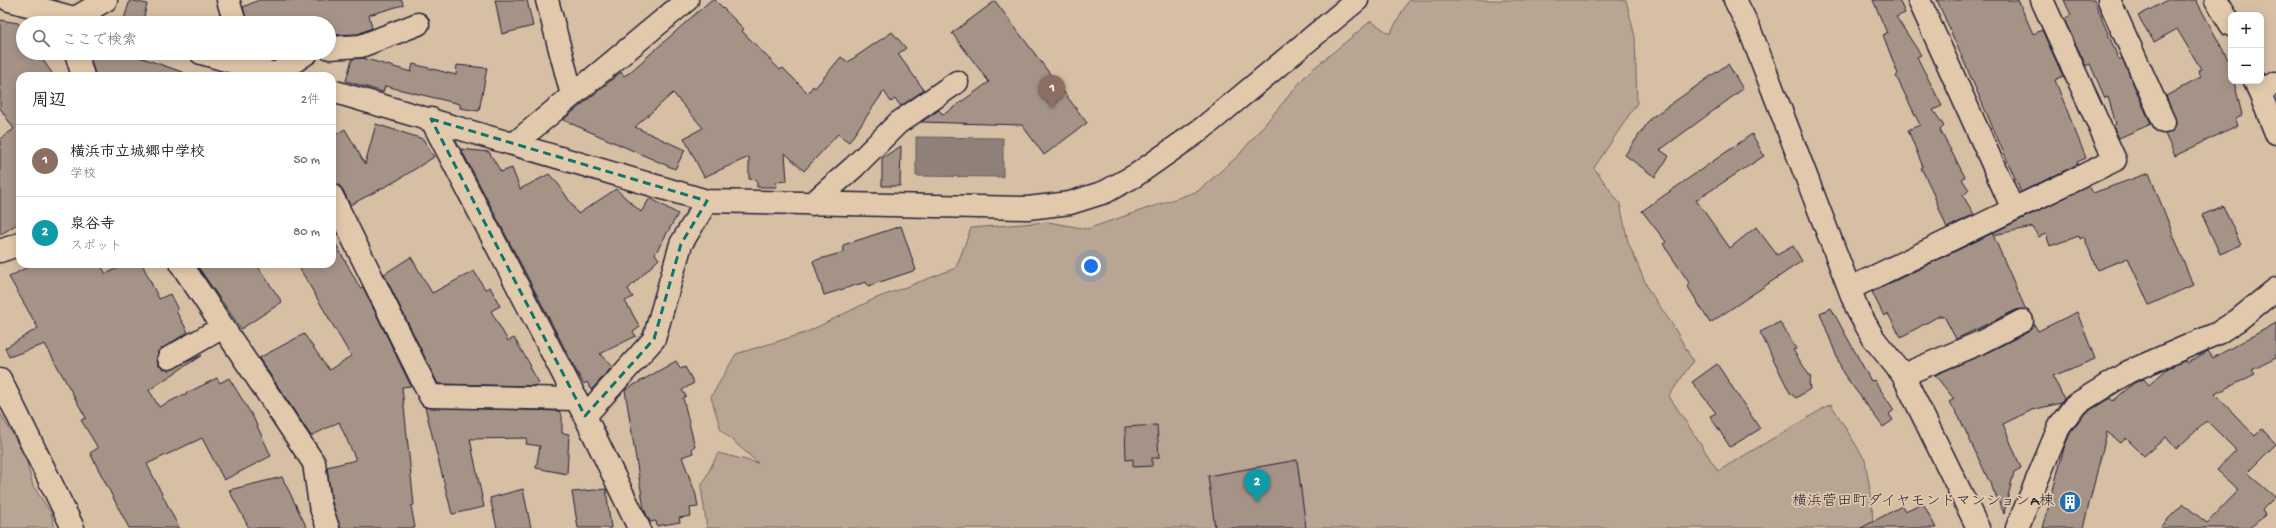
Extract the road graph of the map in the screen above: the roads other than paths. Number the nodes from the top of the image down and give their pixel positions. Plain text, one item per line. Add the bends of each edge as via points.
1 (9, 0) edge
2 (106, 0) edge
3 (228, 0) edge
4 (547, 0) edge
5 (687, 0) edge
6 (1735, 0) edge
7 (1919, 0) edge
8 (2042, 0) edge
9 (2216, 0) edge
10 (1352, 2) edge
11 (2116, 2) edge
12 (61, 16) edge
13 (80, 16) edge
14 (233, 16) edge
15 (2228, 20) edge
16 (418, 24) dead end
17 (336, 48) edge
18 (78, 60) edge
19 (248, 60) edge
20 (298, 60) edge
21 (82, 72) edge
22 (272, 72) edge
23 (282, 72) edge
24 (957, 82) dead end
25 (2263, 85) edge
26 (336, 92) edge
27 (572, 95) junction
28 (431, 119) junction
29 (2164, 122) dead end
30 (2276, 133) edge
31 (514, 144) junction
32 (707, 201) junction
33 (336, 204) edge
34 (812, 204) junction
35 (2014, 209) junction
36 (16, 245) edge
37 (0, 251) edge
38 (184, 268) edge
39 (1851, 288) junction
40 (2276, 288) edge
41 (2022, 321) dead end
42 (223, 327) junction
43 (169, 358) dead end
44 (1903, 375) junction
45 (0, 379) edge
46 (580, 407) junction
47 (73, 528) edge
48 (328, 528) edge
49 (639, 528) edge
50 (1978, 528) edge
51 (2017, 528) edge

1 - 12 street
2 - 13 street
3 - 14 street
4 - 27 street
5 - 27 street
6 - 39 street via 1752,35
7 - 35 street
8 - 35 street via 2115,160
9 - 15 street
10 - 34 street via 1202,128 1136,175 1105,192 1070,203 1028,208
11 - 29 street
16 - 17 street via 361,46
18 - 21 street
19 - 22 street
20 - 23 street
24 - 34 street via 898,122 854,167
25 - 30 street
26 - 28 street
27 - 31 street
28 - 31 street
28 - 46 street
31 - 32 street
32 - 34 street
32 - 46 street via 681,244 654,339
33 - 46 street via 430,396
35 - 39 street
36 - 37 street
38 - 42 street
39 - 44 street via 1858,311 1874,339
40 - 51 street via 2218,333 2128,372 2074,405 2060,425
41 - 44 street via 1979,343
42 - 43 street
42 - 48 street via 314,463 320,505
44 - 50 street
45 - 47 street
46 - 49 street

